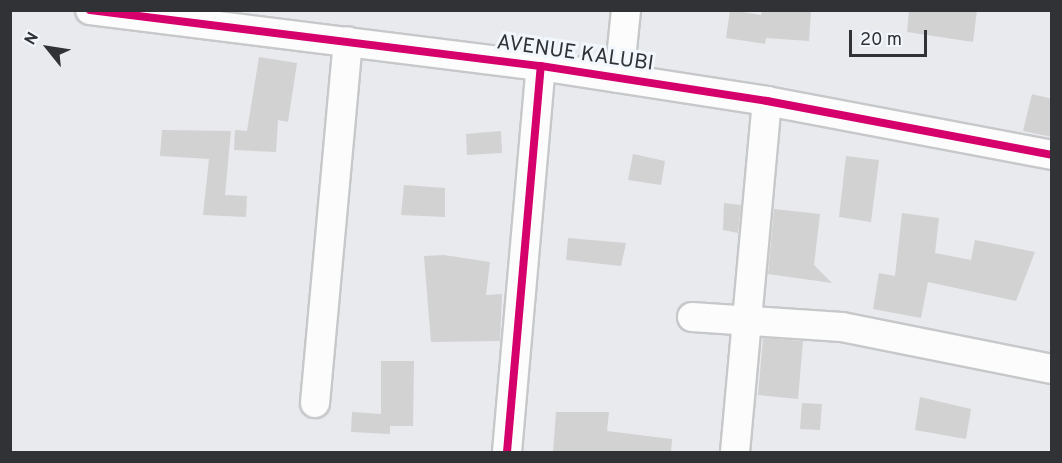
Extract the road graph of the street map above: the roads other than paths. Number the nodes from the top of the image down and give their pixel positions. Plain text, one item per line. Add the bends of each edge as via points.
1 (90, 10) edge
2 (626, 10) edge
3 (348, 42) junction
4 (541, 66) junction
5 (619, 78) junction
6 (767, 101) junction
7 (1052, 155) edge
8 (692, 317) dead end
9 (751, 317) junction
10 (1052, 369) edge
11 (315, 403) dead end
12 (507, 453) edge
13 (735, 453) edge

1 - 3 street, AVENUE KALUBI
2 - 5 street
3 - 4 street, AVENUE KALUBI
3 - 11 street
4 - 5 street, AVENUE KALUBI
4 - 12 street
5 - 6 street, AVENUE KALUBI
6 - 7 street, AVENUE KALUBI
6 - 9 street
8 - 9 street
9 - 10 street via 842,327
9 - 13 street

